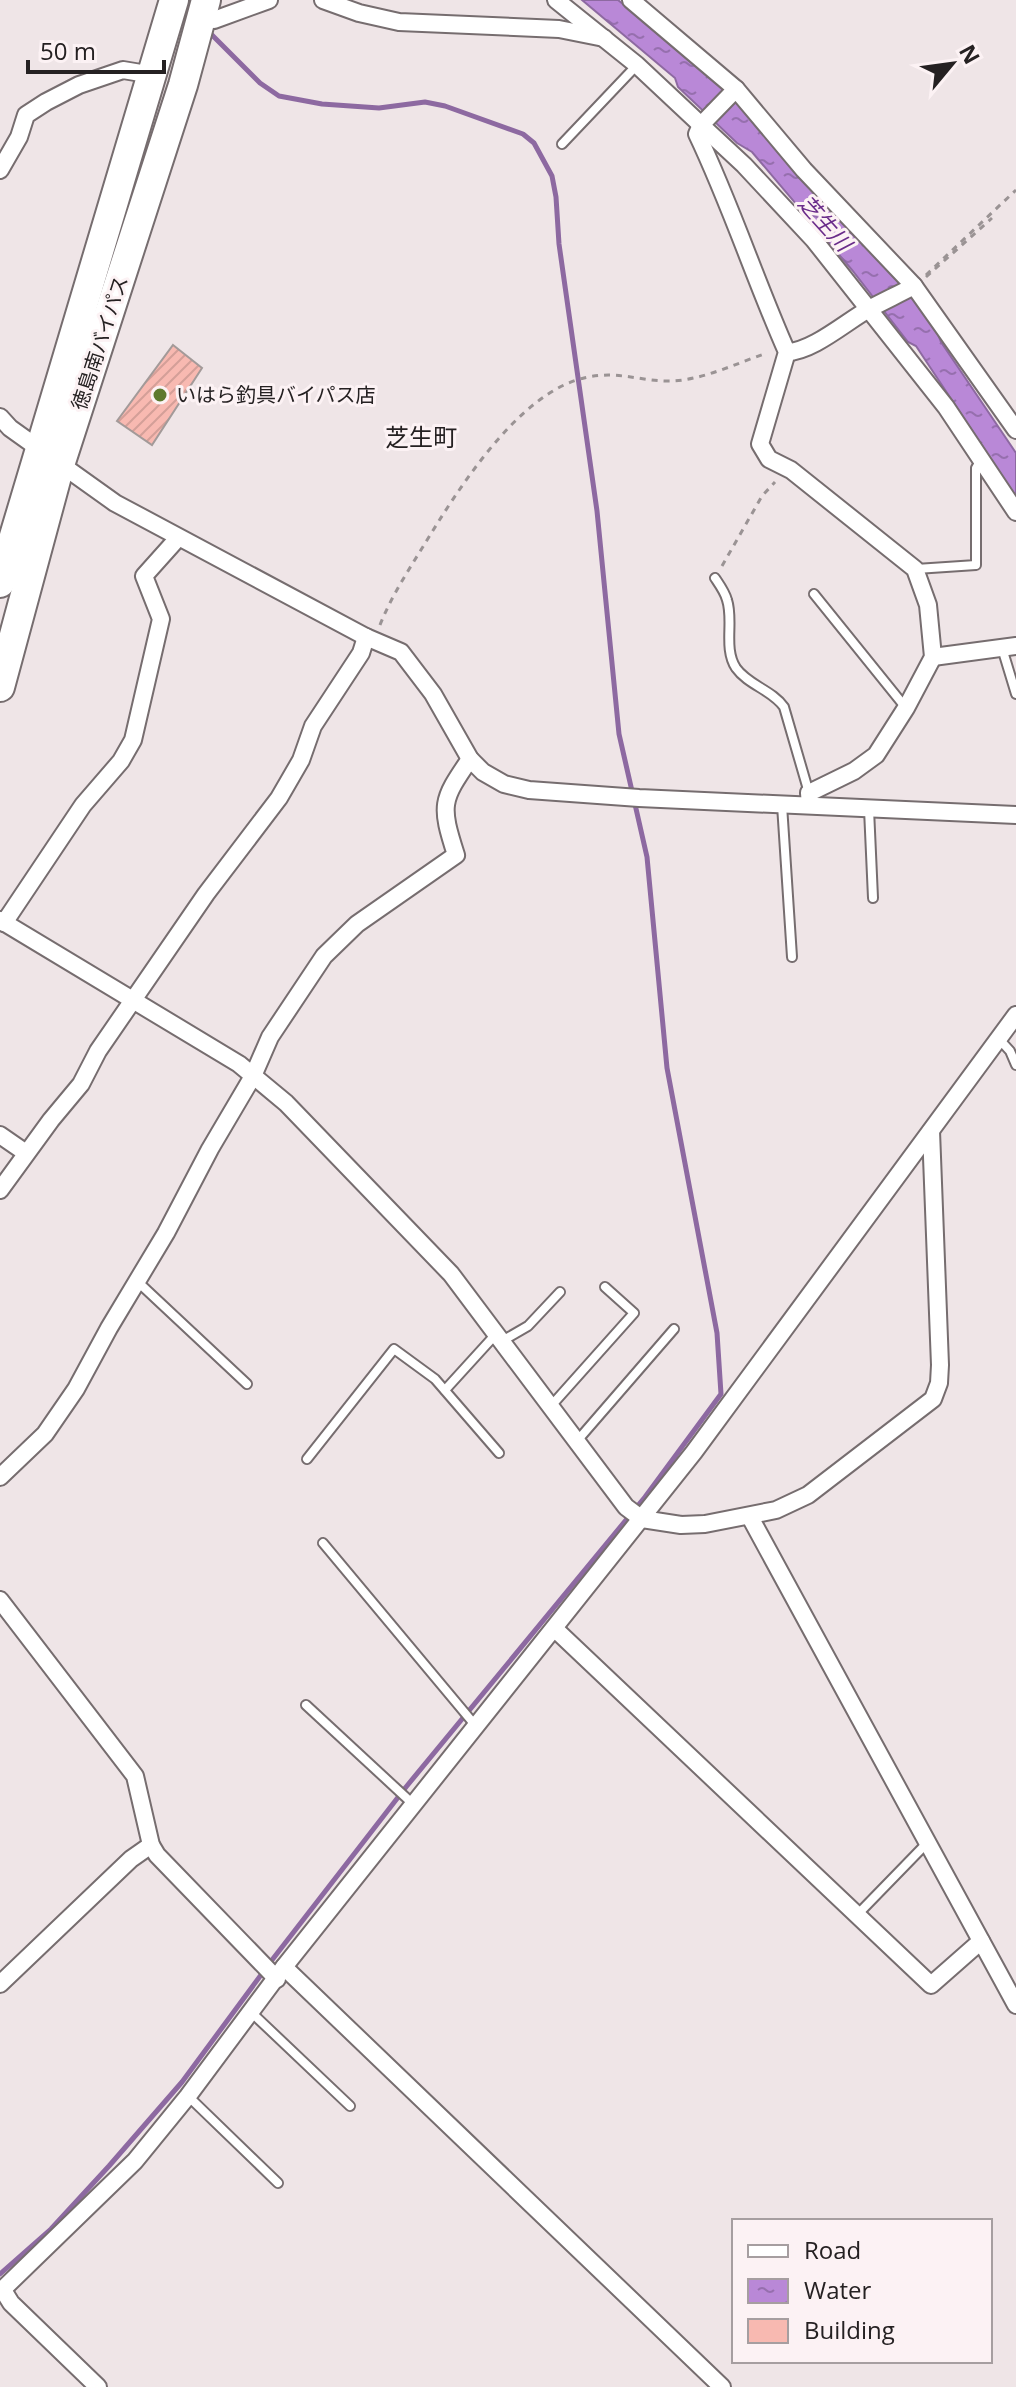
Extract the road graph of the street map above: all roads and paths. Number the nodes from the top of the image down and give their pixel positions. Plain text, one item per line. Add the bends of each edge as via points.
1 (174, 0) edge
2 (269, 0) edge
3 (323, 0) edge
4 (556, 0) edge
5 (631, 0) edge
6 (204, 8) edge
7 (604, 38) junction
8 (637, 65) junction
9 (153, 75) junction
10 (733, 92) junction
11 (704, 122) junction
12 (562, 144) dead end
13 (0, 170) edge
14 (1016, 190) edge
15 (992, 218) dead end
16 (911, 288) junction
17 (870, 308) junction
18 (787, 352) junction
19 (0, 417) edge
20 (1016, 430) edge
21 (50, 458) junction
22 (981, 460) junction
23 (791, 470) junction
24 (1016, 512) edge
25 (178, 538) junction
26 (915, 569) junction
27 (715, 578) joint
28 (0, 583) edge
29 (814, 594) dead end
30 (370, 639) junction
31 (1009, 647) edge
32 (933, 657) junction
33 (0, 687) edge
34 (1016, 694) edge
35 (906, 708) junction
36 (470, 759) junction
37 (810, 799) junction
38 (782, 805) junction
39 (869, 809) junction
40 (1016, 815) edge
41 (873, 898) dead end
42 (2, 921) edge
43 (792, 957) dead end
44 (132, 1001) junction
45 (1016, 1015) edge
46 (999, 1038) junction
47 (1016, 1065) edge
48 (253, 1076) junction
49 (931, 1131) junction
50 (0, 1135) edge
51 (26, 1153) junction
52 (0, 1190) edge
53 (138, 1282) junction
54 (605, 1287) dead end
55 (560, 1292) dead end
56 (674, 1329) dead end
57 (500, 1337) junction
58 (247, 1384) dead end
59 (445, 1390) junction
60 (551, 1406) junction
61 (577, 1441) junction
62 (499, 1453) dead end
63 (307, 1459) dead end
64 (0, 1477) edge
65 (635, 1514) junction
66 (750, 1517) junction
67 (323, 1543) dead end
68 (0, 1600) edge
69 (555, 1629) junction
70 (306, 1705) dead end
71 (472, 1722) junction
72 (409, 1801) junction
73 (927, 1843) junction
74 (151, 1845) junction
75 (856, 1915) junction
76 (981, 1941) junction
77 (273, 1970) junction
78 (0, 1984) edge
79 (1016, 2005) edge
80 (252, 2013) junction
81 (188, 2096) junction
82 (350, 2106) dead end
83 (278, 2183) dead end
84 (1, 2291) edge
85 (98, 2387) edge
86 (722, 2387) edge

1 - 9 highway, 徳島南バイパス
2 - 6 street via 214,20
3 - 7 street via 399,22 559,29
4 - 7 street
5 - 10 street
6 - 21 highway, 徳島南バイパス via 183,85
7 - 8 street
8 - 11 street
8 - 12 lane
9 - 13 street via 123,70 46,102 26,115
9 - 21 highway, 徳島南バイパス
10 - 11 street
10 - 16 street via 758,112
11 - 17 street
11 - 18 street via 697,134
14 - 16 path
15 - 16 path
16 - 17 street
16 - 20 street
17 - 18 street via 822,339
17 - 22 street
18 - 23 street via 760,444 769,459
18 - 30 path via 778,350 670,381 626,374 584,378 556,389 530,409 462,482
19 - 21 street
21 - 25 street
21 - 28 highway, 徳島南バイパス
21 - 33 highway, 徳島南バイパス
22 - 24 street
22 - 26 lane via 976,468 976,565
23 - 26 street
23 - 27 path via 762,496
25 - 30 street
25 - 42 street via 144,576 161,619 133,740
26 - 32 street via 928,605
27 - 37 lane via 728,601 729,644 736,668 784,707
29 - 35 lane
30 - 36 street via 401,652 415,668
30 - 44 street via 313,726 279,798
31 - 32 street
31 - 34 lane
32 - 35 street
35 - 37 street via 876,755
36 - 38 street via 504,784 529,790
36 - 48 street via 448,791 444,807 456,855 357,924 324,956 270,1037
37 - 38 street
37 - 39 street
38 - 43 lane
39 - 40 street
39 - 41 lane
42 - 44 street
44 - 48 street
44 - 51 street via 81,1084
45 - 46 street
46 - 47 lane
46 - 49 street
48 - 53 street
48 - 57 street via 286,1103 451,1274
49 - 65 street via 704,1439
49 - 66 street via 940,1365 933,1399 808,1495
50 - 51 street
51 - 52 street
53 - 58 lane
53 - 64 street via 61,1412
54 - 60 lane via 634,1313
55 - 57 lane via 528,1326
56 - 61 lane
57 - 59 lane
57 - 60 street
59 - 62 lane
59 - 63 lane via 394,1349
60 - 61 street
61 - 65 street
65 - 66 street via 681,1525
65 - 69 street
66 - 73 street
67 - 71 lane
68 - 74 street via 135,1776
69 - 71 street
69 - 75 street
70 - 72 lane
71 - 72 street
72 - 77 street
73 - 75 lane
73 - 76 street
74 - 77 street
74 - 78 street
75 - 76 street via 931,1985
76 - 79 street
77 - 80 street
77 - 86 street
80 - 81 street
80 - 82 lane
81 - 83 lane
81 - 84 street via 135,2161
84 - 85 street

